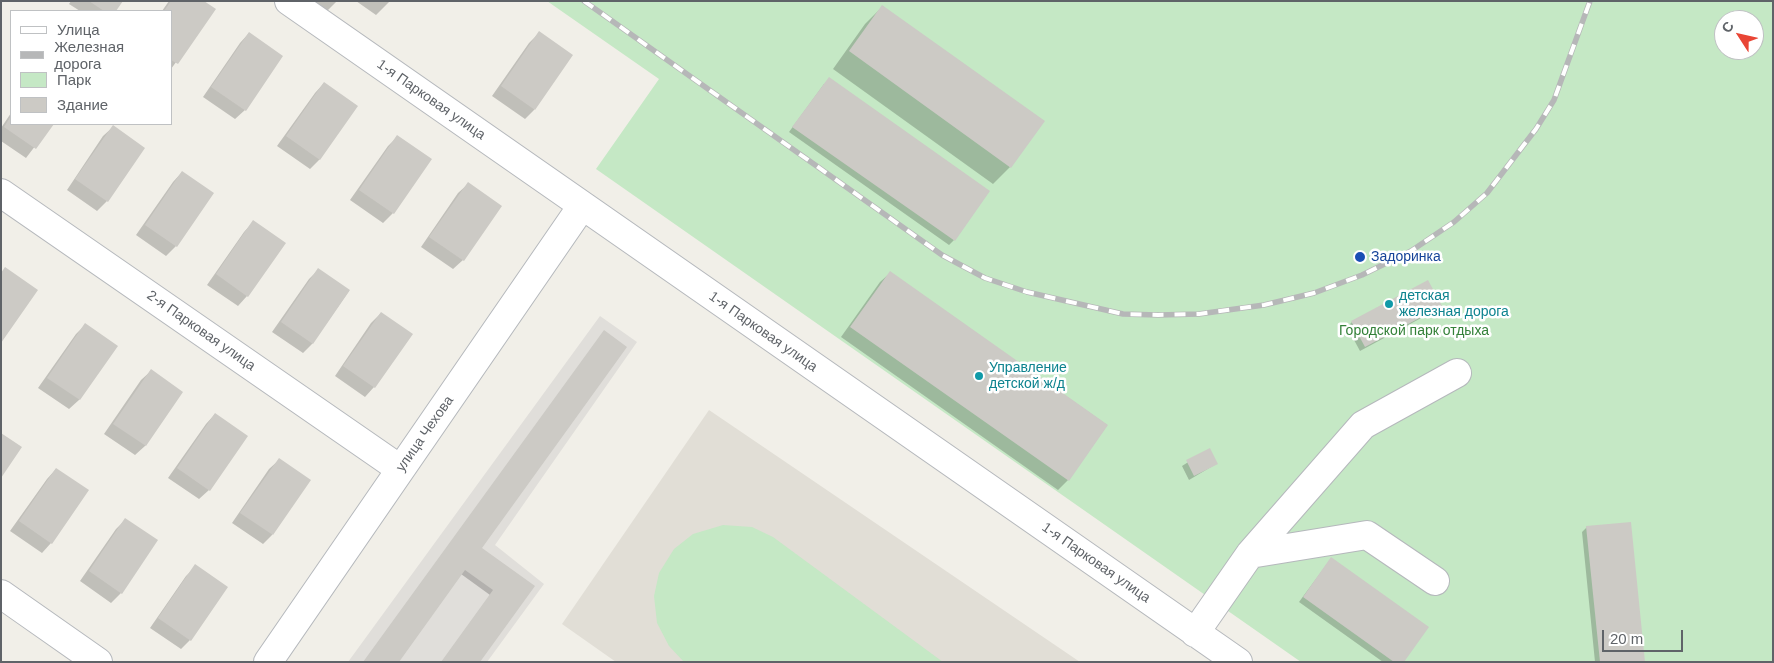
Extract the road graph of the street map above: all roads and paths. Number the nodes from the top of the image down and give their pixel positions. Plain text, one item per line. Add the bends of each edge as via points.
1 (289, 1) edge
2 (1, 193) edge
3 (582, 206) junction
4 (1457, 373) dead end
5 (400, 469) junction
6 (1250, 554) junction
7 (1435, 581) dead end
8 (1, 594) edge
9 (1196, 632) junction
10 (1224, 658) edge
11 (98, 662) edge
12 (268, 662) edge

1 - 3 street, 1-я Парковая улица
2 - 5 street, 2-я Парковая улица
3 - 5 street, улица Чехова
3 - 9 street, 1-я Парковая улица
4 - 6 street via 1363,425
5 - 12 street, улица Чехова
6 - 7 street via 1367,536
6 - 9 street
8 - 11 street
9 - 10 street, 1-я Парковая улица

